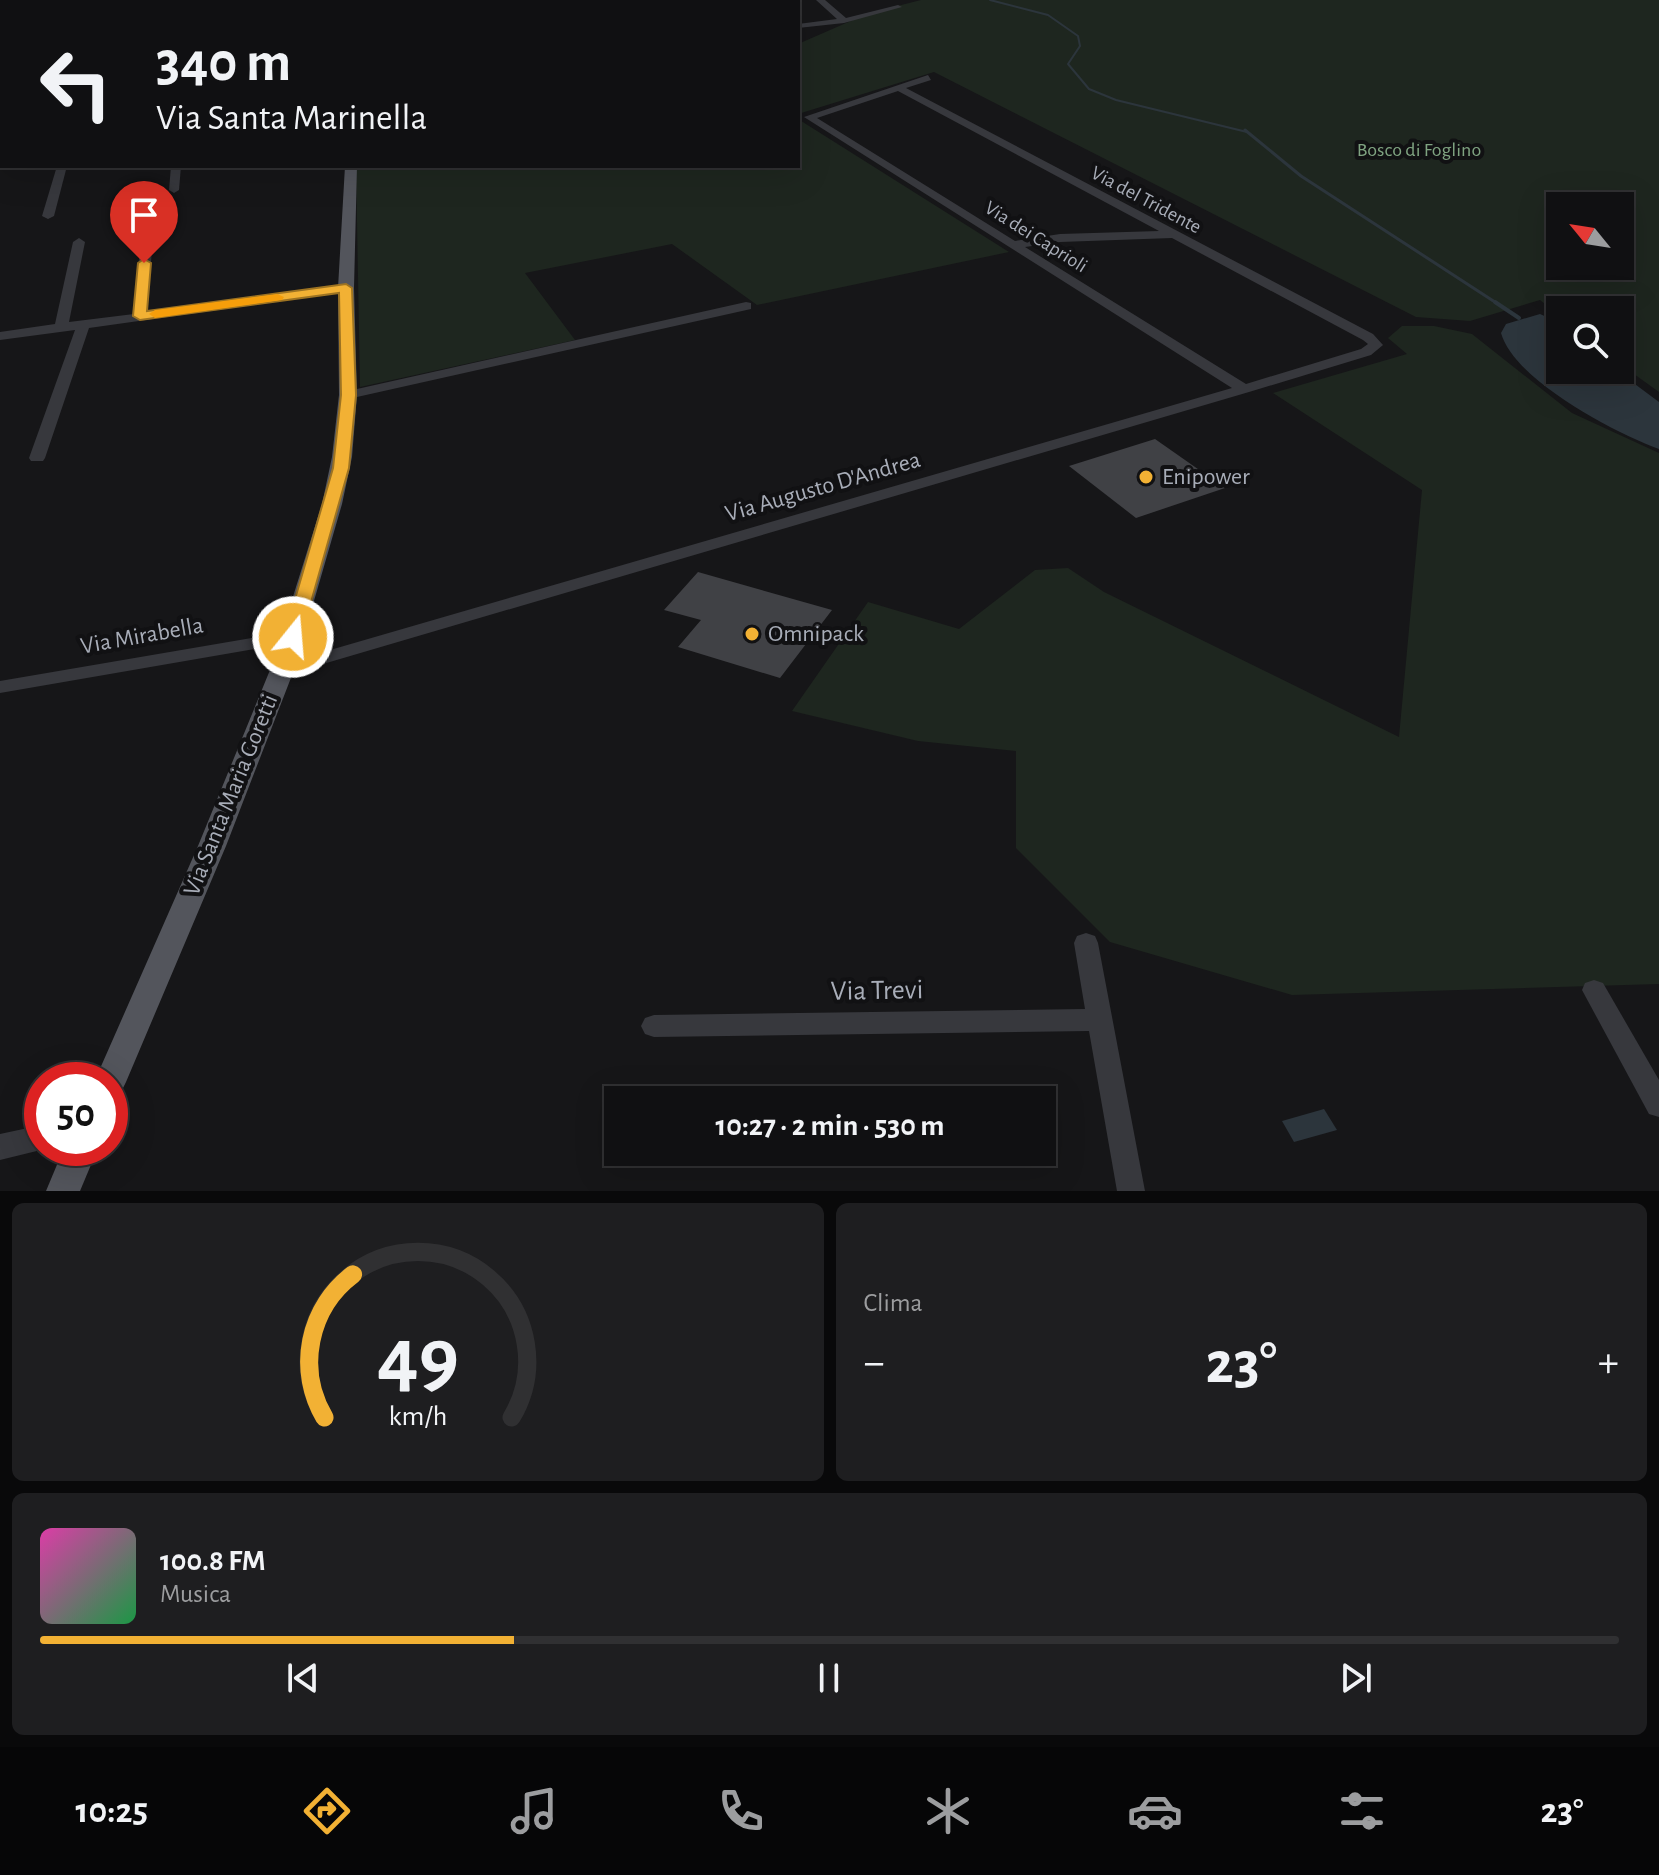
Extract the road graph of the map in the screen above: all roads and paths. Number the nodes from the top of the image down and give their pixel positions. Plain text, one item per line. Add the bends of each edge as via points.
1 (820, 0) edge
2 (898, 7) dead end
3 (844, 21) junction
4 (800, 26) edge
5 (928, 78) dead end
6 (897, 87) junction
7 (61, 168) edge
8 (176, 168) edge
9 (351, 168) edge
10 (174, 190) dead end
11 (48, 216) dead end
12 (1173, 234) junction
13 (147, 237) dead end
14 (79, 242) dead end
15 (1012, 245) junction
16 (346, 288) junction
17 (746, 306) dead end
18 (140, 316) junction
19 (84, 324) junction
20 (61, 327) junction
21 (0, 336) edge
22 (1376, 345) joint
23 (1244, 389) junction
24 (348, 395) junction
25 (37, 458) dead end
26 (293, 637) junction
27 (282, 670) junction
28 (0, 687) edge
29 (1086, 943) dead end
30 (1594, 990) dead end
31 (1101, 1020) junction
32 (654, 1026) dead end
33 (119, 1062) edge
34 (1659, 1105) edge
35 (24, 1142) edge
36 (0, 1147) edge
37 (73, 1166) edge
38 (63, 1191) edge
39 (1131, 1191) edge

1 - 3 street
2 - 3 street
3 - 4 street
5 - 6 street
6 - 12 street, Via del Tridente
6 - 15 street, Via dei Caprioli via 809,117
7 - 11 street
8 - 10 street
9 - 16 main road, Via Santa Maria Goretti
12 - 15 street
12 - 22 street, Via del Tridente
13 - 18 street
14 - 20 street
15 - 23 street, Via dei Caprioli
16 - 18 street
16 - 24 main road, Via Santa Maria Goretti
17 - 24 street
18 - 19 street
19 - 20 street
19 - 25 street
20 - 21 street
22 - 23 street, Via Augusto D'Andrea
23 - 27 street, Via Augusto D'Andrea
24 - 26 main road, Via Santa Maria Goretti via 339,478
26 - 27 main road, Via Santa Maria Goretti
26 - 28 street, Via Mirabella
27 - 33 main road, Via Santa Maria Goretti
29 - 31 street
30 - 34 street
31 - 32 street, Via Trevi
31 - 39 street
35 - 36 street
37 - 38 main road

